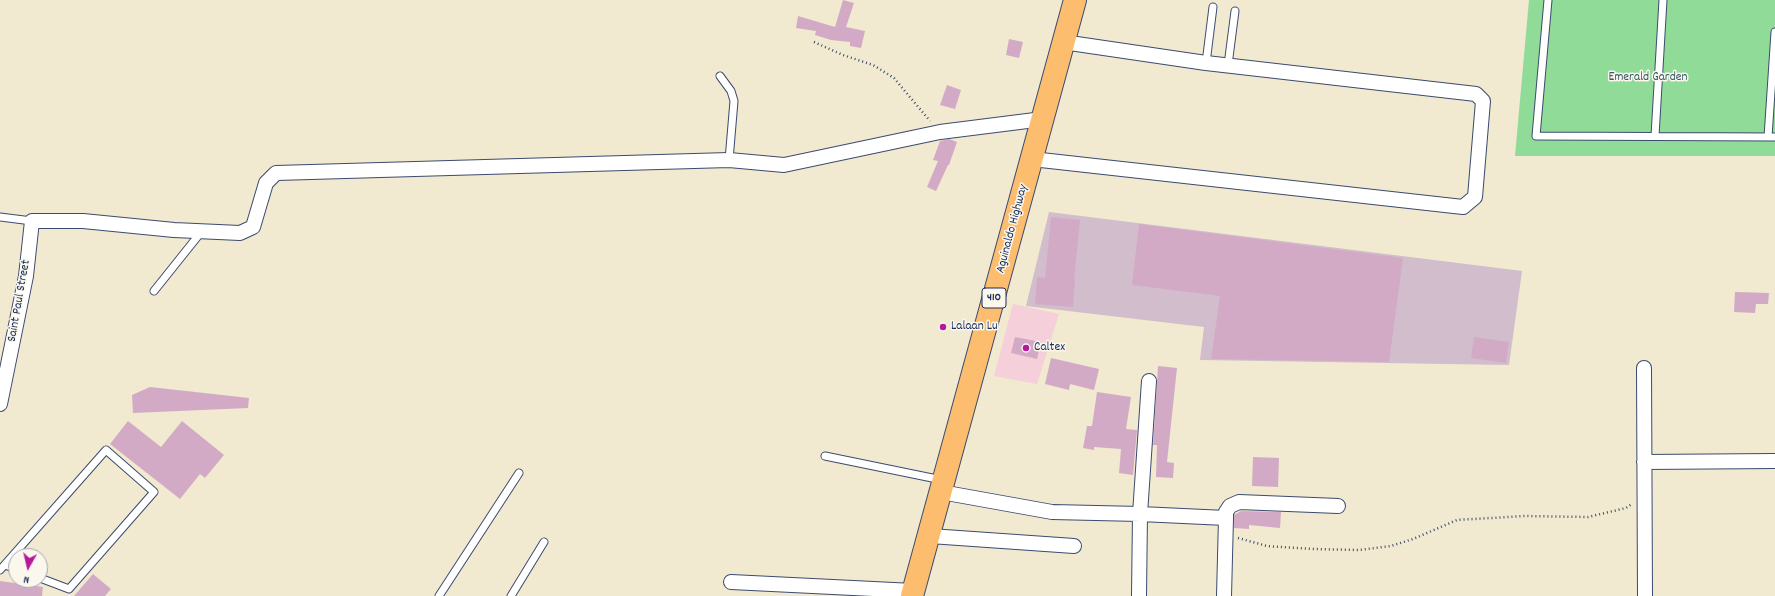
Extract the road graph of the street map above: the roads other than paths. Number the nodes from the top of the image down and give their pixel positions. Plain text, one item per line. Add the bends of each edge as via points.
1 (1074, 0) edge
2 (1548, 0) edge
3 (1663, 0) edge
4 (1213, 7) dead end
5 (1234, 11) dead end
6 (1775, 32) edge
7 (1064, 42) junction
8 (1206, 63) junction
9 (1228, 65) junction
10 (720, 76) dead end
11 (1043, 119) junction
12 (1655, 136) junction
13 (1772, 137) edge
14 (1032, 159) junction
15 (729, 160) junction
16 (0, 217) edge
17 (32, 221) junction
18 (202, 231) junction
19 (154, 291) dead end
20 (6, 347) edge
21 (1644, 368) dead end
22 (1150, 381) dead end
23 (0, 404) edge
24 (825, 456) dead end
25 (1775, 461) edge
26 (1644, 462) junction
27 (519, 473) dead end
28 (942, 486) junction
29 (1338, 506) dead end
30 (1140, 514) junction
31 (1226, 518) junction
32 (930, 536) junction
33 (544, 542) dead end
34 (1074, 546) dead end
35 (20, 548) edge
36 (48, 581) edge
37 (731, 582) dead end
38 (913, 594) edge
39 (439, 596) edge
40 (511, 596) edge
41 (1139, 596) edge
42 (1224, 596) edge
43 (1645, 596) edge

1 - 7 main road, Aguinaldo Highway / 410
2 - 12 lane via 1536,136
3 - 12 lane
4 - 8 lane
5 - 9 lane
6 - 13 lane
7 - 8 street
7 - 11 main road, Aguinaldo Highway / 410
8 - 9 street
9 - 14 street via 1476,94 1483,101 1475,197 1463,208
10 - 15 lane via 731,91 734,101
11 - 14 main road, Aguinaldo Highway / 410
11 - 15 street via 940,132 784,164
12 - 13 lane
14 - 28 main road, Aguinaldo Highway / 410
15 - 18 street via 276,172 266,183 253,226 240,233
16 - 17 lane
17 - 18 street
17 - 20 street, Saint Paul Street via 26,276
18 - 19 lane
20 - 23 street, Saint Paul Street
21 - 26 street
22 - 30 street
24 - 28 lane
25 - 26 street
26 - 43 street
27 - 39 lane
28 - 30 street via 1052,512
28 - 32 main road, Aguinaldo Highway / 410
29 - 31 street via 1239,502 1230,506
30 - 31 street
30 - 41 street
31 - 42 street
32 - 34 street
32 - 38 main road, Aguinaldo Highway / 410
33 - 40 lane
35 - 36 lane via 106,450 154,492 69,589
37 - 38 street

